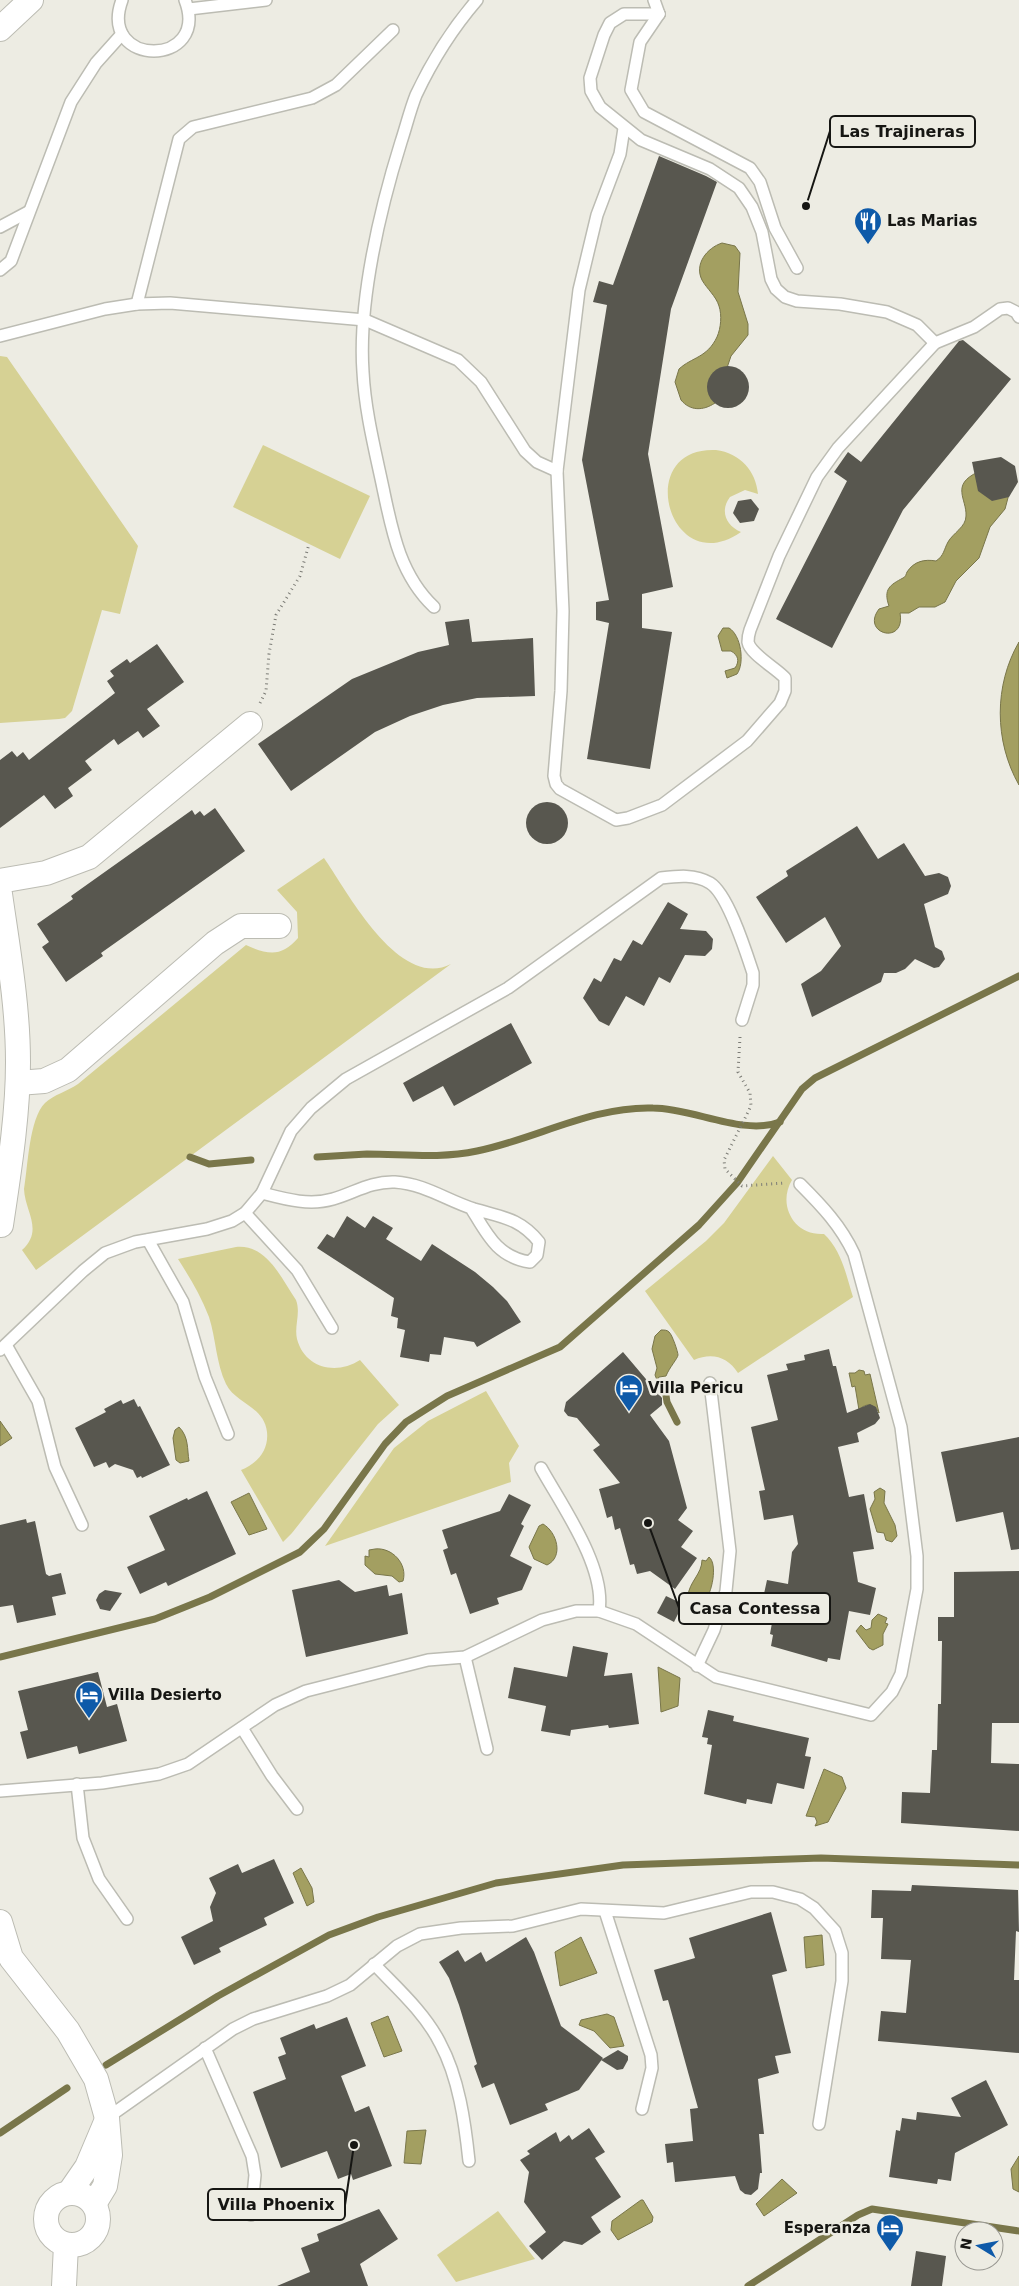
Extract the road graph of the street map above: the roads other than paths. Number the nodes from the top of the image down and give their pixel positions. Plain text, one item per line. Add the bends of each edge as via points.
1 (31, 0) edge
2 (122, 0) edge
3 (266, 0) edge
4 (477, 0) edge
5 (654, 0) edge
6 (187, 5) edge
7 (658, 14) junction
8 (0, 29) edge
9 (393, 30) dead end
10 (122, 34) junction
11 (624, 128) junction
12 (28, 212) junction
13 (0, 227) edge
14 (797, 268) dead end
15 (0, 270) edge
16 (137, 304) junction
17 (1019, 317) edge
18 (365, 320) junction
19 (0, 336) edge
20 (935, 343) junction
21 (557, 471) junction
22 (434, 606) dead end
23 (250, 724) road end
24 (0, 881) edge
25 (0, 894) edge
26 (280, 926) dead end
27 (742, 1020) road end
28 (18, 1083) junction
29 (800, 1184) road end
30 (262, 1193) junction
31 (470, 1208) junction
32 (245, 1213) junction
33 (2, 1225) dead end
34 (148, 1240) junction
35 (332, 1328) dead end
36 (3, 1347) edge
37 (710, 1383) dead end
38 (228, 1434) dead end
39 (541, 1468) dead end
40 (82, 1525) dead end
41 (599, 1611) junction
42 (465, 1657) junction
43 (697, 1666) junction
44 (242, 1728) junction
45 (487, 1749) dead end
46 (77, 1784) junction
47 (0, 1791) edge
48 (297, 1808) dead end
49 (605, 1911) junction
50 (127, 1919) dead end
51 (0, 1922) edge
52 (374, 1964) junction
53 (205, 2048) junction
54 (642, 2108) dead end
55 (107, 2118) junction
56 (819, 2124) dead end
57 (469, 2161) dead end
58 (69, 2193) junction
59 (94, 2204) junction
60 (251, 2215) dead end
61 (66, 2245) junction
62 (64, 2286) edge

1 - 8 street
2 - 10 lane via 118,12
3 - 6 lane
4 - 18 lane via 452,29 416,96 390,176 372,263
5 - 7 lane
6 - 10 lane via 187,30 175,45 166,50 156,52 136,48
7 - 11 lane via 631,13 614,19 604,35 590,78 591,92 600,107
7 - 14 lane via 640,42 631,90 644,112 750,168 760,182 775,228
9 - 16 lane via 336,85 312,98 193,127 179,139
10 - 12 lane via 96,63 71,102
11 - 20 lane via 657,148 710,169 739,188 752,207 762,232 771,279 785,297 887,312 917,325
11 - 21 lane via 620,154 597,215 579,290
12 - 13 lane
12 - 15 lane via 11,261
16 - 18 lane via 170,303
16 - 19 lane
17 - 20 lane via 1008,308 1000,309 974,327
18 - 21 lane via 458,360 480,382 525,451 537,462
18 - 22 lane via 363,372 392,529 407,572
20 - 21 lane via 838,448 817,476 779,556 748,641 753,651 785,678 785,691 780,703 747,741 700,777 662,805 628,818 616,820 560,789 554,776 561,691 562,611
23 - 24 street via 89,857 46,873
25 - 28 street via 14,993
26 - 28 street via 241,926 215,943 68,1070 44,1081
27 - 30 lane via 753,985 753,973 722,895 711,883 686,875 661,878 508,988 346,1079 311,1108 291,1131
28 - 33 street
29 - 43 lane via 829,1213 854,1254 901,1427 918,1566 916,1595 901,1674 889,1696 871,1716 726,1681
30 - 31 lane via 309,1202 333,1199 374,1184 394,1182 435,1191
30 - 32 lane
31 - 31 lane via 498,1248 514,1259 530,1262 537,1255 539,1242 528,1228
32 - 34 lane via 208,1229
32 - 35 lane via 297,1270
34 - 36 lane via 105,1253
34 - 38 lane via 183,1302 204,1377
36 - 40 lane via 38,1401 55,1467
37 - 43 lane via 730,1551 726,1591 714,1630
39 - 41 lane via 594,1565 600,1591
41 - 42 lane via 576,1610 552,1616
41 - 43 lane via 636,1624
42 - 44 lane via 428,1660 306,1691 275,1705
42 - 45 lane
44 - 46 lane via 188,1764 159,1774
44 - 48 lane
46 - 47 lane
46 - 50 lane via 83,1838 99,1879
49 - 52 lane via 581,1909 513,1926 454,1928 420,1934 397,1946
49 - 54 lane via 652,2055
49 - 56 lane via 664,1913 760,1891 800,1899 820,1914 834,1931 843,1964
51 - 55 street via 12,1958 84,2055 96,2080
52 - 53 lane via 350,1985 327,1996 254,2019
52 - 57 lane via 427,2022 444,2051 462,2113
53 - 55 lane
53 - 60 lane via 252,2156 255,2175
55 - 58 street via 87,2167
55 - 59 street via 109,2169 105,2186
58 - 59 street via 81,2194
58 - 61 street via 52,2202 46,2219 51,2235
59 - 61 street via 98,2213 96,2230 84,2243
61 - 62 street

